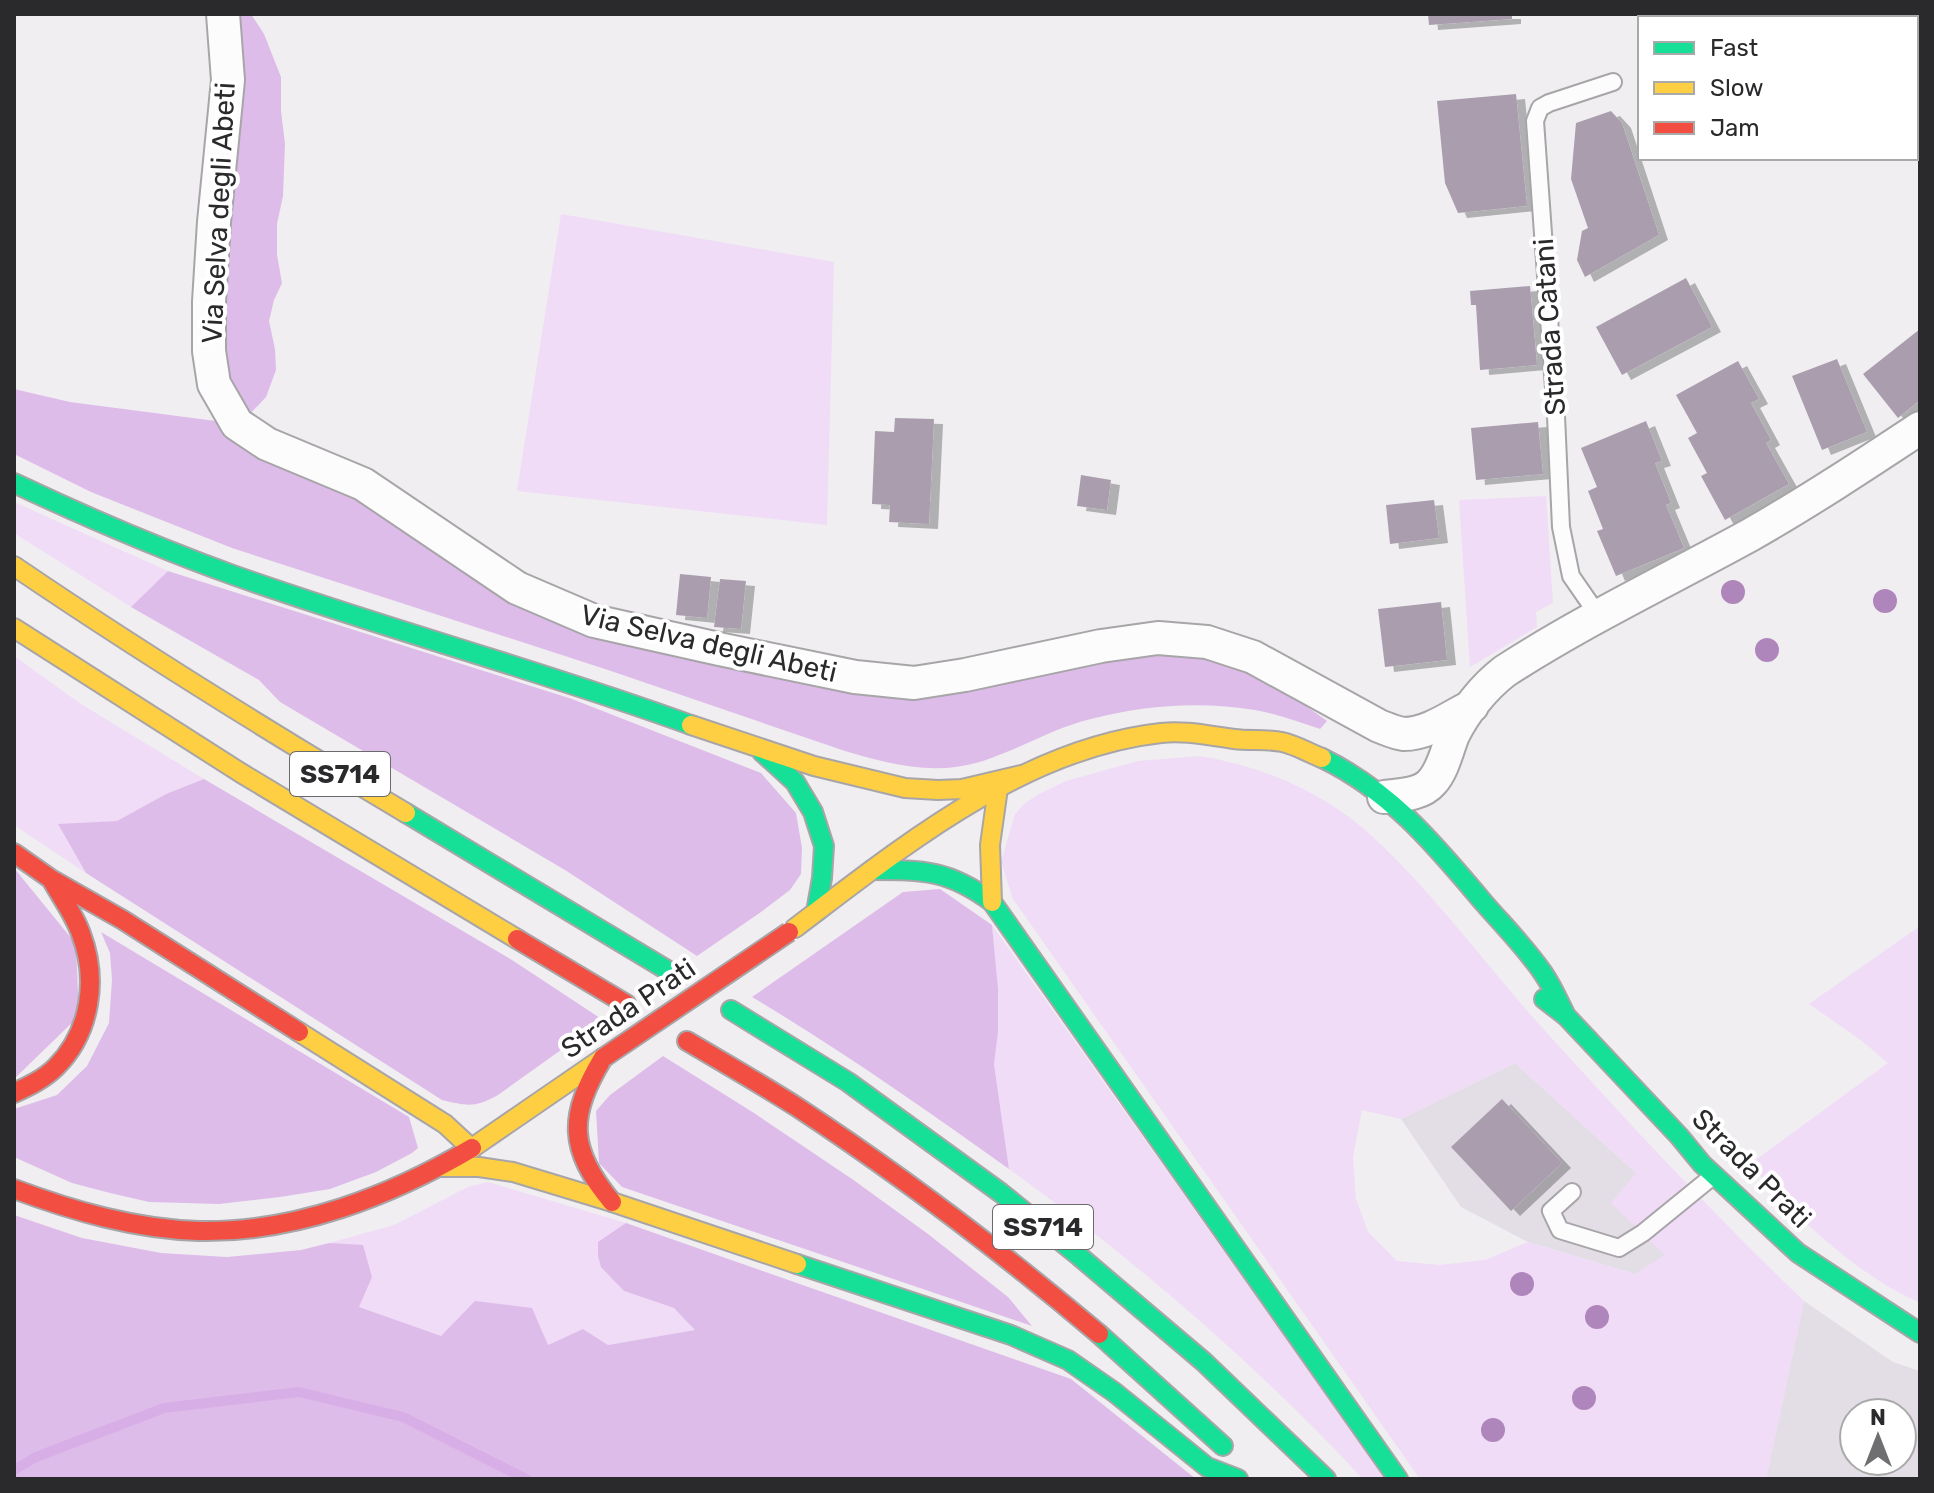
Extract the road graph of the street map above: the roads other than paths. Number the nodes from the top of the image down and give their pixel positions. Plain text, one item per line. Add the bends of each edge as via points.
1 (223, 14) edge
2 (1613, 82) dead end
3 (1920, 428) edge
4 (14, 483) edge
5 (14, 566) edge
6 (1598, 615) junction
7 (14, 628) edge
8 (1472, 706) junction
9 (1244, 740) junction
10 (760, 751) junction
11 (1278, 762) dead end
12 (1021, 775) junction
13 (998, 788) junction
14 (1384, 797) junction
15 (1433, 842) junction
16 (14, 853) edge
17 (872, 870) junction
18 (51, 879) junction
19 (992, 902) junction
20 (816, 912) junction
21 (672, 973) dead end
22 (1530, 988) dead end
23 (626, 1004) dead end
24 (731, 1010) dead end
25 (1566, 1016) junction
26 (687, 1041) dead end
27 (603, 1058) junction
28 (14, 1093) edge
29 (472, 1149) junction
30 (440, 1167) junction
31 (1714, 1175) junction
32 (14, 1189) edge
33 (1572, 1192) dead end
34 (612, 1202) junction
35 (1920, 1333) edge
36 (1238, 1479) edge
37 (1258, 1479) edge
38 (1326, 1479) edge
39 (1398, 1479) edge

1 - 8 street, Via Selva degli Abeti via 228,80 209,302 214,384 237,424 267,444 363,484 517,588 594,621 855,677 914,683 1158,638 1207,642 1253,657 1397,733 1424,730
2 - 6 lane, Strada Catani via 1549,103 1540,108 1535,121 1561,527 1571,576
3 - 6 street via 1751,534
4 - 10 main road via 136,539 232,575 613,697
5 - 21 main road, SS714 via 265,729
6 - 8 street via 1505,671
7 - 23 main road, SS714 via 250,779
8 - 14 street via 1433,782 1410,794
8 - 15 street
9 - 11 main road, Strada Prati
9 - 12 main road, Strada Prati via 1192,733 1145,735
9 - 14 main road, Strada Prati via 1283,743 1315,755
10 - 12 main road via 926,790 976,788
10 - 20 main road via 795,782 813,812 824,846
12 - 13 main road, Strada Prati
13 - 17 main road, Strada Prati
13 - 19 main road via 988,856
14 - 15 main road, Strada Prati
15 - 25 main road, Strada Prati via 1544,974
16 - 18 main road
17 - 19 main road via 940,872
17 - 20 main road, Strada Prati
18 - 28 main road via 81,934 90,974 88,1012 68,1054 42,1079
18 - 29 main road via 445,1124
19 - 39 main road
20 - 27 main road, Strada Prati, bridge
22 - 25 main road, Strada Prati
24 - 38 main road, SS714 via 848,1082 1001,1193 1204,1362
25 - 31 main road, Strada Prati
26 - 37 main road, SS714 via 809,1115 951,1215 1108,1340
27 - 29 main road, Strada Prati
27 - 34 main road via 590,1077 577,1121 585,1166
29 - 30 main road, Strada Prati
30 - 32 main road, Strada Prati via 323,1213 228,1229 134,1223
30 - 34 main road via 513,1172
31 - 33 lane via 1619,1248 1560,1230 1551,1211
31 - 35 main road, Strada Prati via 1798,1253
34 - 36 main road via 1011,1335 1068,1360 1207,1467

